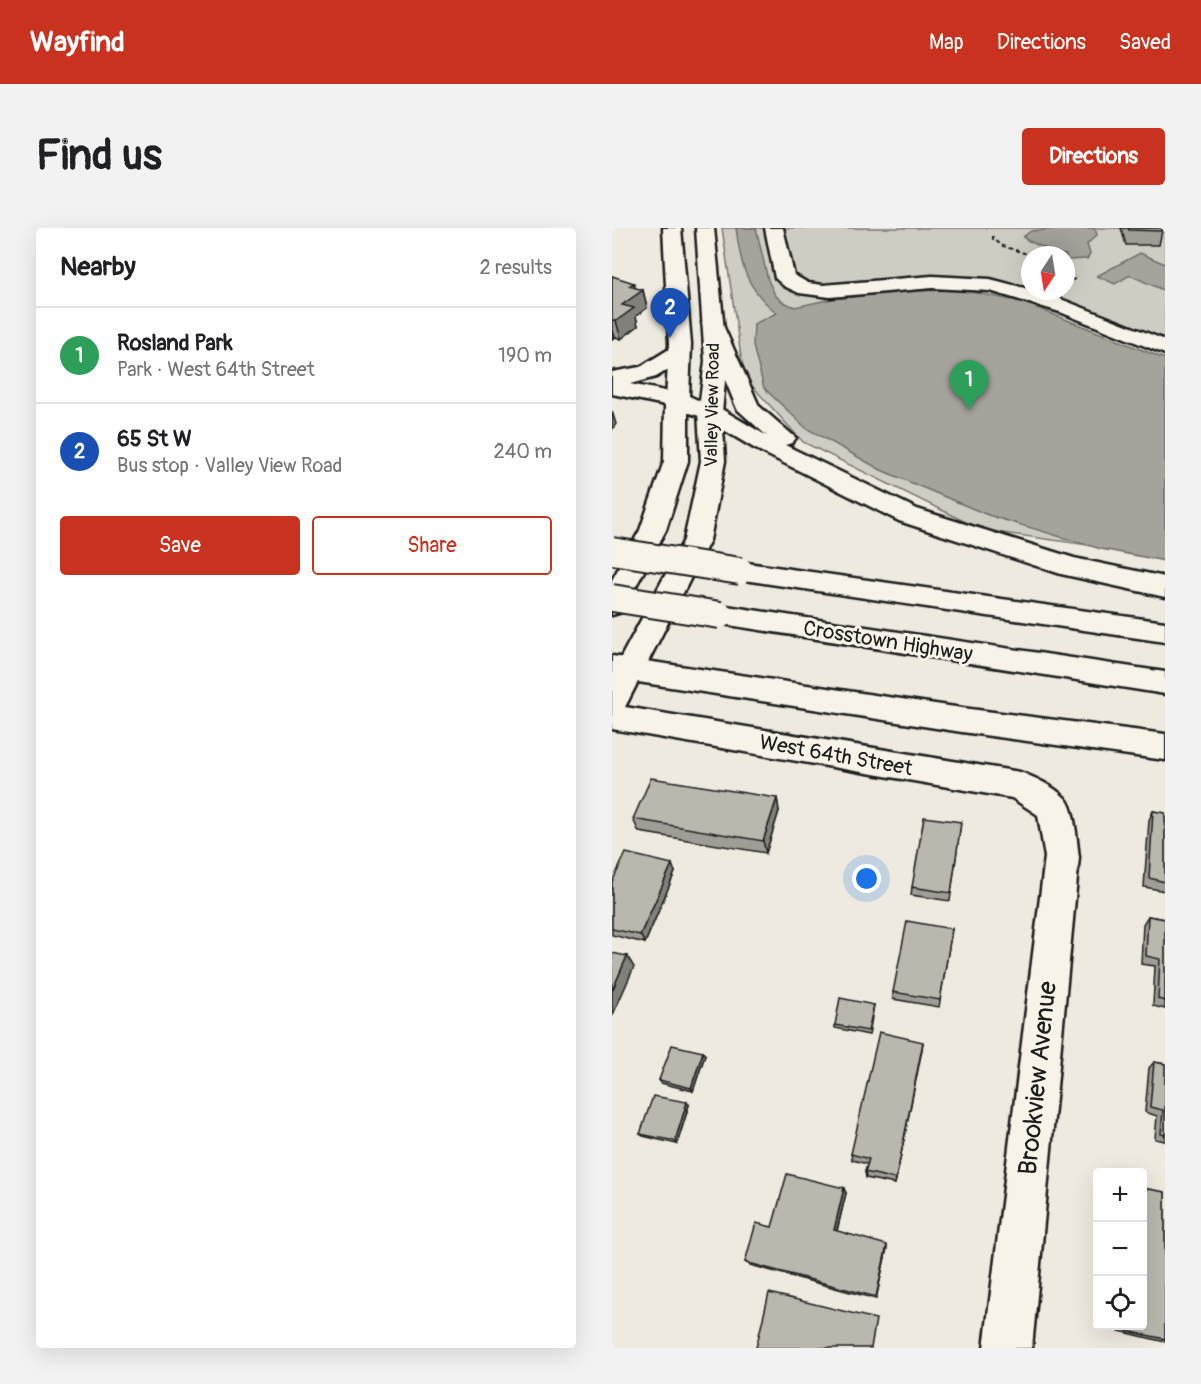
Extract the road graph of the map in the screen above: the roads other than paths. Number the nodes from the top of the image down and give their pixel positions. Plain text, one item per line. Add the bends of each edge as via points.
1 (672, 228) edge
2 (705, 228) edge
3 (774, 228) edge
4 (712, 323) junction
5 (1165, 348) edge
6 (679, 353) junction
7 (612, 379) edge
8 (612, 387) edge
9 (677, 400) junction
10 (710, 412) junction
11 (831, 477) junction
12 (612, 551) edge
13 (1165, 587) edge
14 (612, 598) edge
15 (612, 605) edge
16 (1165, 632) edge
17 (621, 668) edge
18 (1165, 683) edge
19 (612, 703) edge
20 (612, 717) edge
21 (1165, 747) edge
22 (1054, 808) joint
23 (1008, 1348) edge

1 - 6 main road, Valley View Road
2 - 4 main road, Valley View Road
3 - 5 main road via 785,278 798,287 830,291 967,282 1001,286
4 - 10 main road, Valley View Road via 716,361
4 - 11 main road via 749,409
6 - 7 main road via 653,372
6 - 9 main road, Valley View Road
8 - 9 main road
9 - 10 main road
9 - 15 main road, Valley View Road via 676,461 653,530
10 - 11 main road
10 - 17 main road, Valley View Road via 713,461 697,540
11 - 13 main road via 908,514 1071,567
12 - 16 main road, bridge
14 - 18 main road, Crosstown Highway, bridge
17 - 19 main road, Valley View Road
17 - 21 main road
20 - 22 main road, West 64th Street via 1020,786
22 - 23 main road, Brookview Avenue via 1062,857

